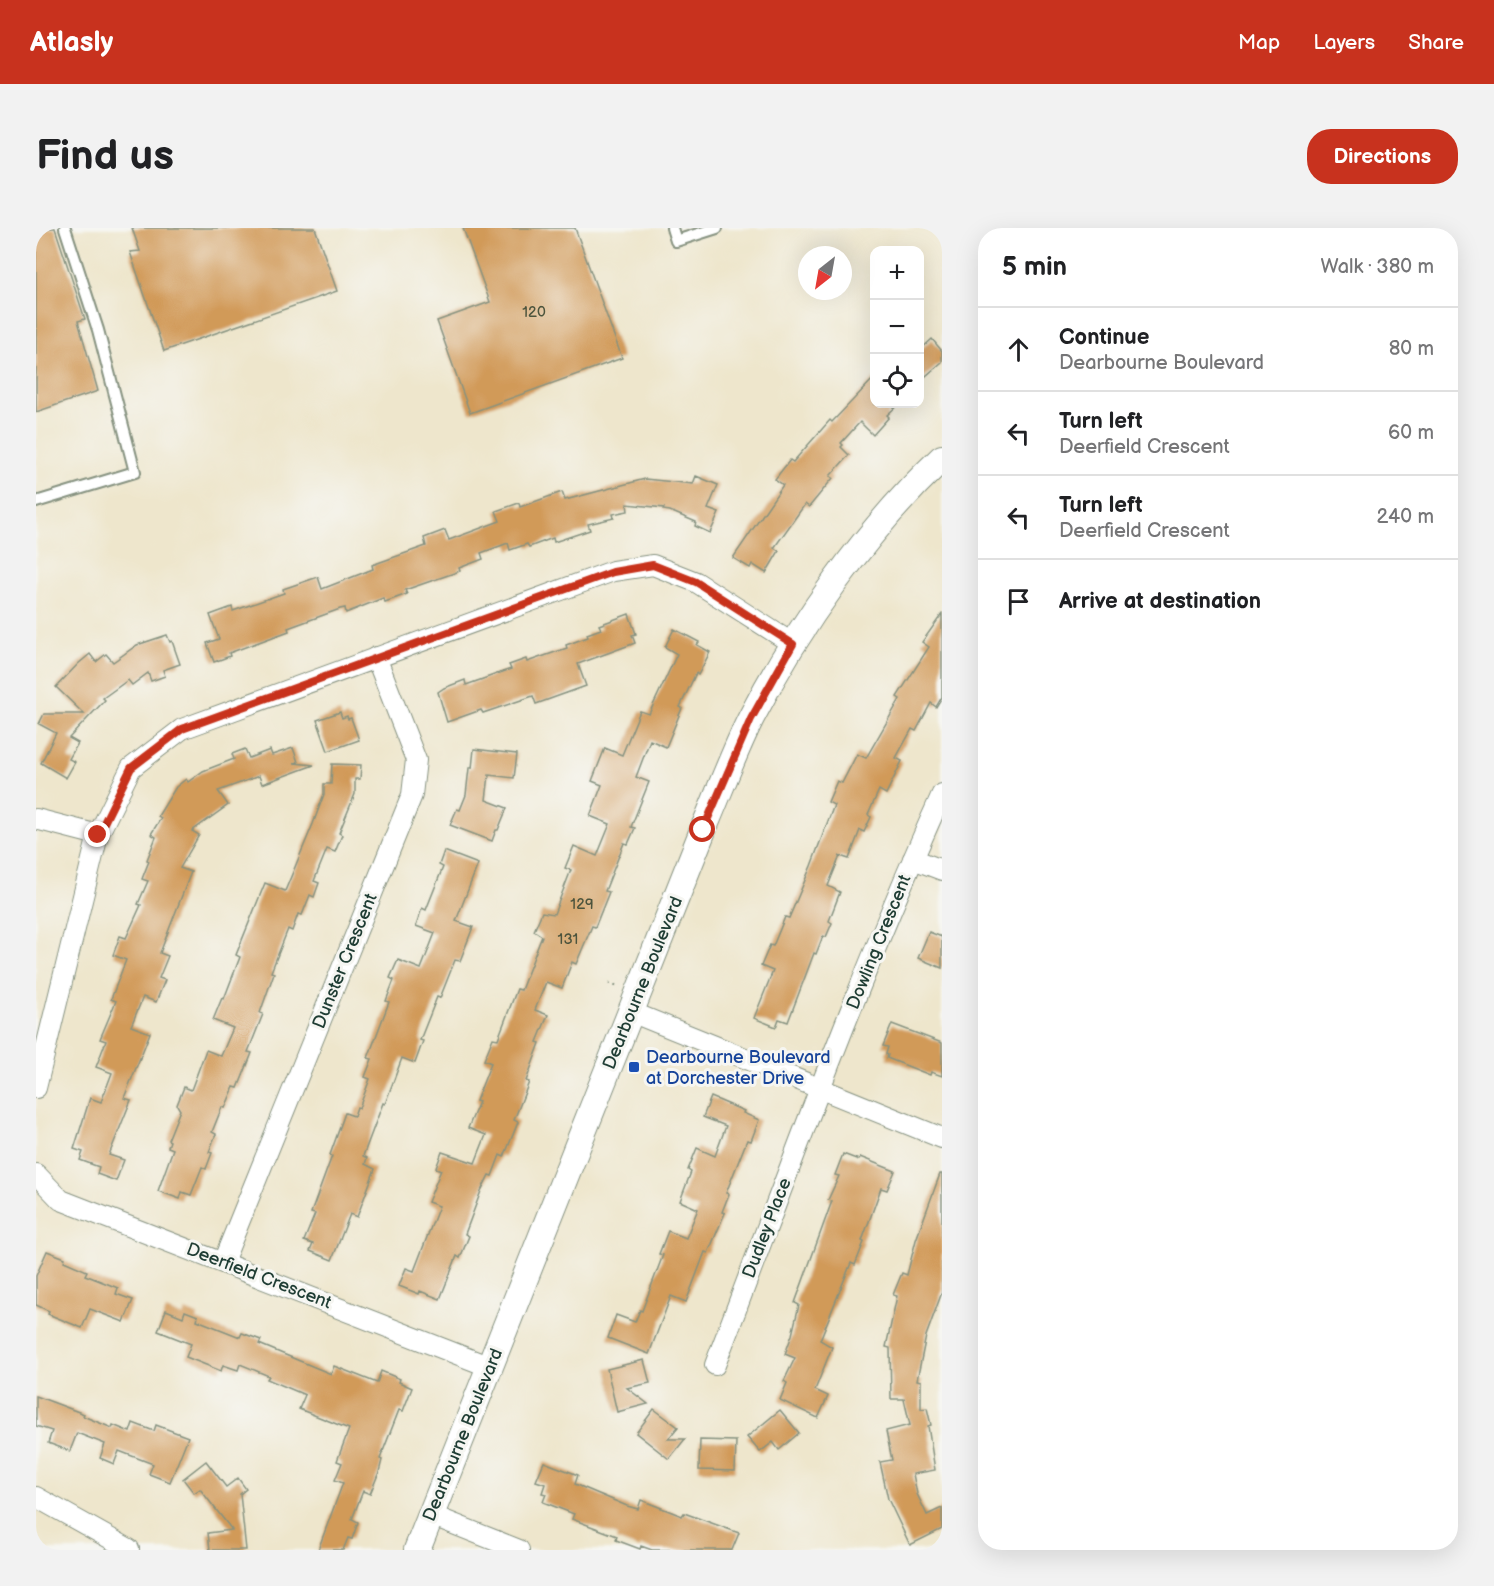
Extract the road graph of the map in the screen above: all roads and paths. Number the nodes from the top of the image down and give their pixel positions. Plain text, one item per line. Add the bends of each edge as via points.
1 (65, 228) edge
2 (672, 228) edge
3 (717, 228) edge
4 (942, 458) edge
5 (36, 502) edge
6 (793, 644) junction
7 (376, 657) junction
8 (942, 794) edge
9 (36, 819) edge
10 (98, 835) junction
11 (913, 859) junction
12 (942, 870) edge
13 (609, 983) dead end
14 (621, 988) dead end
15 (631, 1012) junction
16 (36, 1088) edge
17 (819, 1090) junction
18 (942, 1138) edge
19 (36, 1174) edge
20 (223, 1262) junction
21 (715, 1365) dead end
22 (490, 1367) junction
23 (36, 1497) edge
24 (431, 1515) junction
25 (129, 1549) edge
26 (417, 1550) edge
27 (519, 1550) edge

1 - 5 lane via 98,330 135,472
2 - 3 lane via 676,241
4 - 6 street, Dearbourne Boulevard via 851,561
6 - 7 street via 696,582 653,565 613,572
6 - 15 street, Dearbourne Boulevard via 735,754
7 - 10 street via 182,729 131,768
7 - 20 street, Dunster Crescent via 416,760 412,795
8 - 11 street, Dowling Crescent
9 - 10 street
10 - 16 street
11 - 12 street
11 - 17 street, Dowling Crescent
13 - 14 path
15 - 17 street
15 - 22 street, Dearbourne Boulevard
17 - 18 street
17 - 21 street, Dudley Place
19 - 20 street, Deerfield Crescent via 61,1200
20 - 22 street, Deerfield Crescent
22 - 24 street, Dearbourne Boulevard
23 - 25 street
24 - 26 street, Dearbourne Boulevard
24 - 27 street

